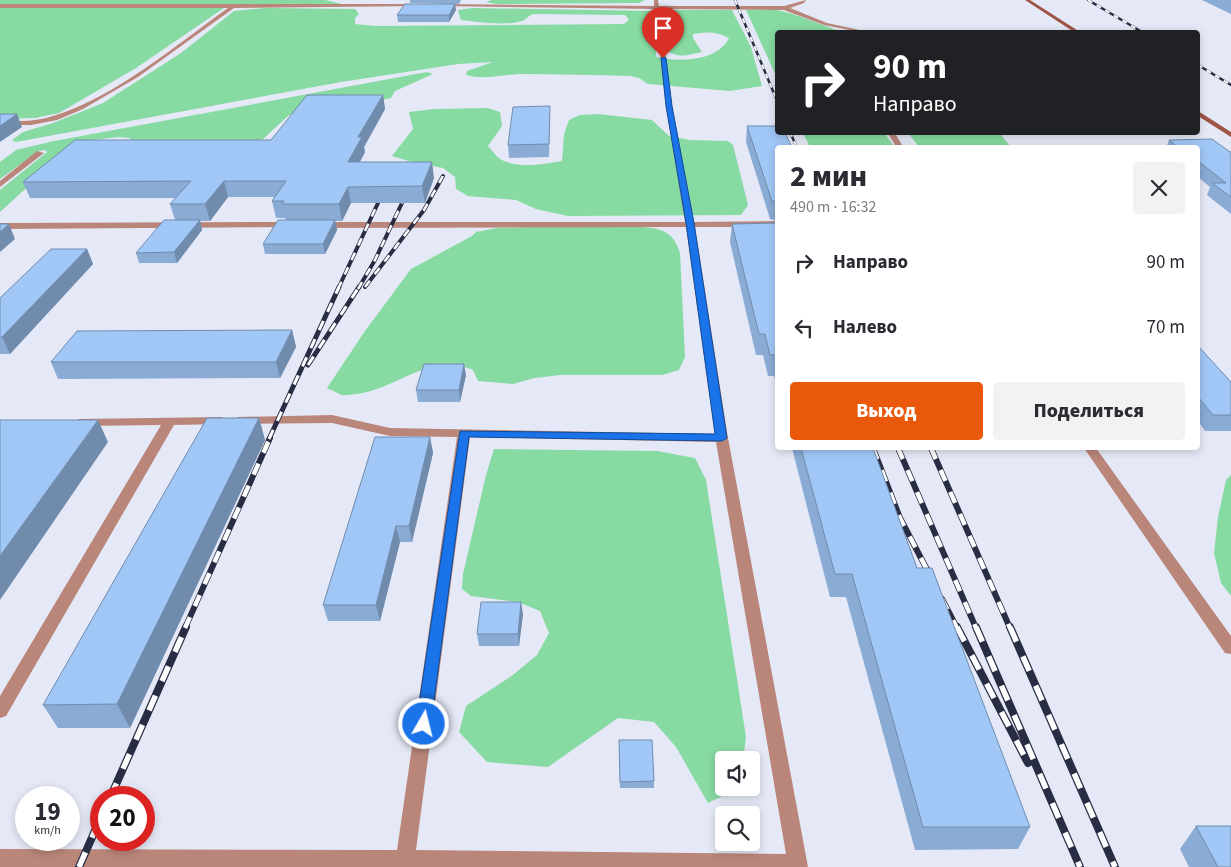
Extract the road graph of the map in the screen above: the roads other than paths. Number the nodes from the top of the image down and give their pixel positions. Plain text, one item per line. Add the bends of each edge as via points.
1 (804, 0) edge
2 (1027, 0) edge
3 (656, 4) edge
4 (0, 6) edge
5 (233, 6) junction
6 (427, 6) edge
7 (437, 6) edge
8 (785, 8) junction
9 (849, 30) edge
10 (1074, 30) edge
11 (1200, 113) edge
12 (0, 123) edge
13 (1231, 134) edge
14 (40, 153) dead end
15 (0, 184) edge
16 (690, 223) junction
17 (775, 224) edge
18 (0, 226) edge
19 (170, 421) junction
20 (70, 422) edge
21 (464, 433) junction
22 (722, 438) junction
23 (1091, 450) edge
24 (1231, 648) edge
25 (0, 711) edge
26 (0, 859) edge
27 (405, 860) junction
28 (798, 866) edge

1 - 8 lane
2 - 10 street
3 - 7 lane
3 - 8 lane
3 - 16 lane via 669,106
4 - 5 lane
5 - 6 lane
5 - 12 lane via 114,89 69,113 30,123
8 - 9 lane
11 - 13 street
14 - 15 lane
16 - 17 lane
16 - 18 lane
16 - 22 lane
19 - 20 lane
19 - 21 lane via 332,420 390,432
19 - 25 lane
21 - 22 lane
21 - 27 lane
22 - 28 lane
23 - 24 lane
26 - 27 lane
27 - 28 lane

